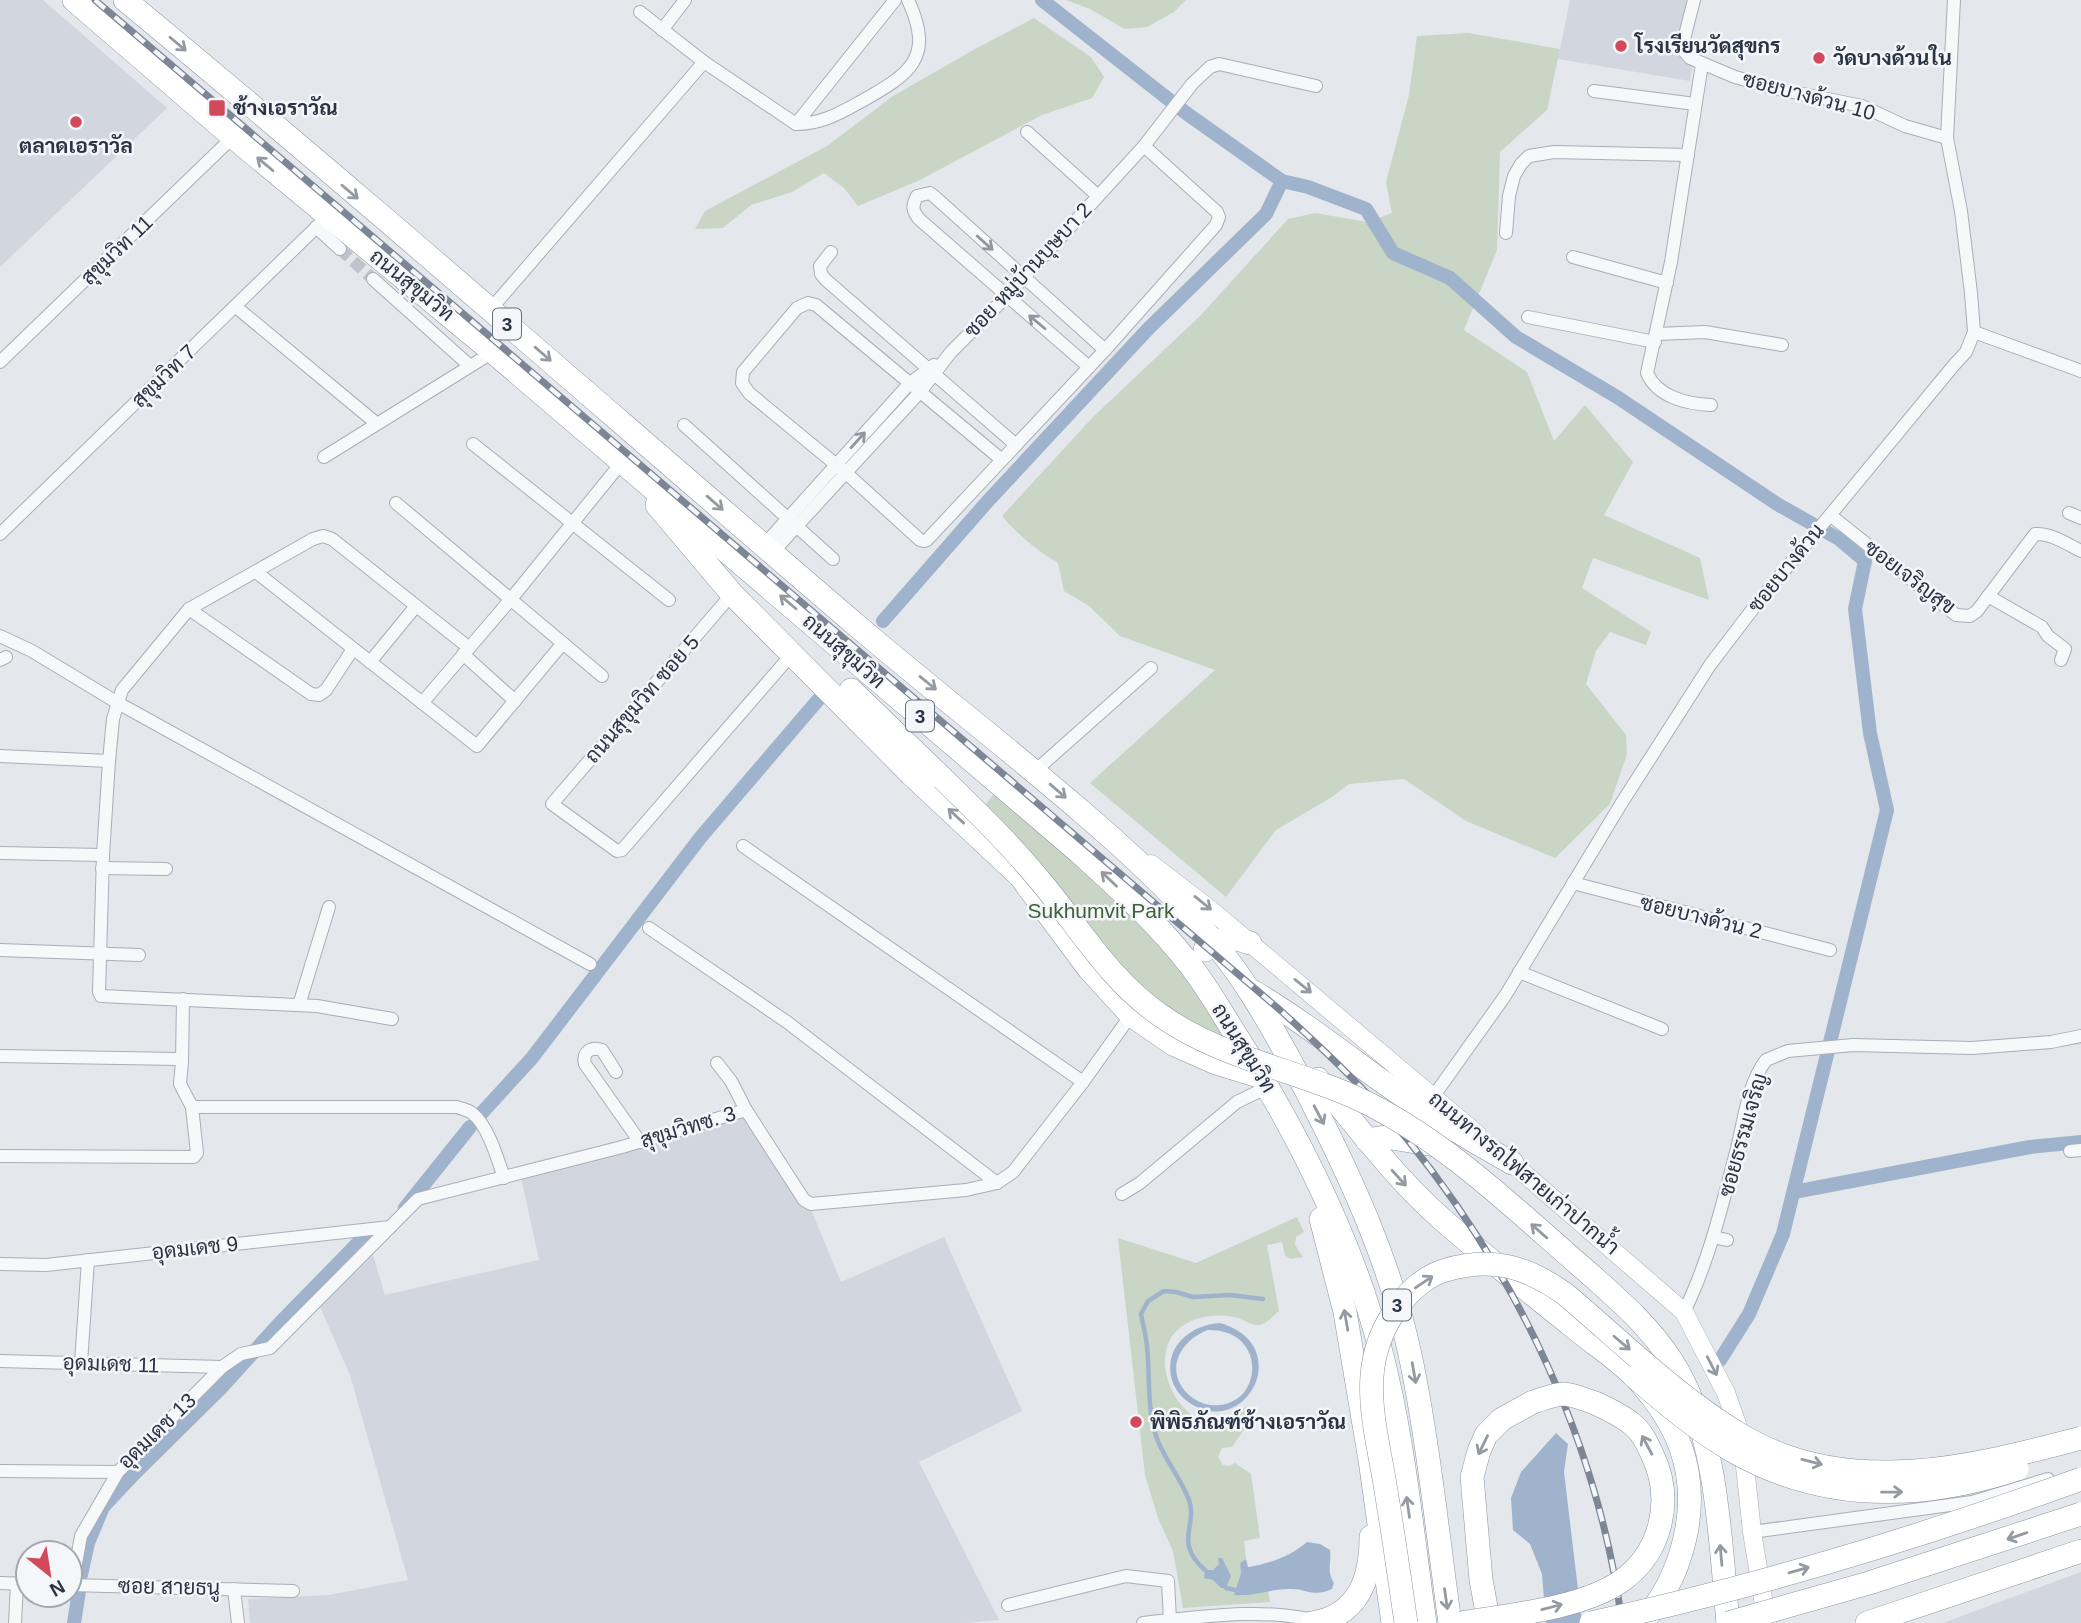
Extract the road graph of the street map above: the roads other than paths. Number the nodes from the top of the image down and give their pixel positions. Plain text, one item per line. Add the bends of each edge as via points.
1 (74, 0) edge
2 (685, 0) edge
3 (895, 0) edge
4 (908, 0) edge
5 (1694, 0) edge
6 (1954, 0) edge
7 (137, 3) edge
8 (640, 12) dead end
9 (662, 30) junction
10 (704, 62) junction
11 (1702, 64) junction
12 (1316, 86) dead end
13 (1594, 91) dead end
14 (1695, 104) junction
15 (796, 124) junction
16 (1027, 132) dead end
17 (233, 138) junction
18 (1947, 138) junction
19 (1144, 146) junction
20 (1688, 155) junction
21 (1098, 196) junction
22 (322, 221) junction
23 (1506, 233) dead end
24 (340, 249) tunnel mouth
25 (831, 252) dead end
26 (1573, 257) dead end
27 (1023, 277) junction
28 (373, 279) tunnel mouth
29 (1667, 283) junction
30 (1006, 296) junction
31 (236, 307) junction
32 (490, 310) junction
33 (1528, 317) dead end
34 (1974, 332) junction
35 (1656, 338) junction
36 (1782, 345) dead end
37 (1105, 349) junction
38 (494, 352) junction
39 (0, 362) edge
40 (470, 366) junction
41 (1089, 367) junction
42 (2081, 371) edge
43 (931, 372) junction
44 (909, 384) junction
45 (920, 392) junction
46 (600, 402) junction
47 (1711, 405) dead end
48 (376, 424) junction
49 (684, 425) dead end
50 (581, 426) junction
51 (474, 444) dead end
52 (1016, 445) junction
53 (324, 457) dead end
54 (1002, 460) junction
55 (629, 467) junction
56 (841, 468) junction
57 (396, 503) dead end
58 (0, 515) edge
59 (1826, 519) junction
60 (792, 522) junction
61 (572, 523) junction
62 (11, 524) junction
63 (0, 534) edge
64 (768, 549) junction
65 (2081, 551) edge
66 (833, 559) dead end
67 (256, 572) junction
68 (732, 594) junction
69 (1988, 596) junction
70 (511, 599) junction
71 (669, 600) dead end
72 (416, 606) junction
73 (189, 609) junction
74 (0, 636) edge
75 (563, 643) junction
76 (353, 649) junction
77 (465, 651) junction
78 (792, 654) junction
79 (2061, 660) dead end
80 (370, 662) junction
81 (1151, 668) dead end
82 (601, 676) dead end
83 (515, 701) junction
84 (118, 703) junction
85 (422, 703) junction
86 (0, 756) edge
87 (108, 761) junction
88 (1035, 771) junction
89 (1108, 834) junction
90 (743, 846) dead end
91 (0, 853) edge
92 (103, 861) junction
93 (166, 869) dead end
94 (1573, 883) junction
95 (329, 907) dead end
96 (649, 928) dead end
97 (1213, 942) junction
98 (1250, 943) junction
99 (0, 950) edge
100 (1830, 950) dead end
101 (101, 953) junction
102 (139, 955) dead end
103 (590, 964) dead end
104 (1189, 964) junction
105 (1519, 972) junction
106 (1249, 990) junction
107 (183, 999) junction
108 (299, 1005) junction
109 (1263, 1012) junction
110 (1131, 1015) junction
111 (391, 1019) dead end
112 (1662, 1030) dead end
113 (2081, 1036) edge
114 (0, 1056) edge
115 (182, 1061) junction
116 (717, 1063) dead end
117 (616, 1072) dead end
118 (1083, 1082) junction
119 (1265, 1082) junction
120 (1433, 1097) junction
121 (192, 1107) junction
122 (746, 1110) junction
123 (1283, 1114) junction
124 (1367, 1140) junction
125 (640, 1142) junction
126 (0, 1156) edge
127 (1512, 1163) junction
128 (504, 1178) junction
129 (997, 1183) junction
130 (1122, 1194) dead end
131 (385, 1228) junction
132 (1713, 1237) junction
133 (1727, 1240) dead end
134 (88, 1260) junction
135 (0, 1264) edge
136 (1684, 1312) junction
137 (241, 1354) joint
138 (0, 1361) edge
139 (80, 1363) junction
140 (222, 1367) junction
141 (1635, 1377) junction
142 (2081, 1438) edge
143 (2081, 1445) edge
144 (1370, 1460) junction
145 (2081, 1467) edge
146 (0, 1471) edge
147 (118, 1472) junction
148 (2081, 1479) edge
149 (2081, 1514) edge
150 (1752, 1532) junction
151 (80, 1539) edge
152 (2081, 1551) edge
153 (2081, 1558) edge
154 (84, 1585) edge
155 (234, 1589) junction
156 (293, 1591) dead end
157 (1008, 1605) dead end
158 (1170, 1620) junction
159 (238, 1623) edge
160 (1143, 1623) edge
161 (1319, 1623) edge
162 (1393, 1623) edge
163 (1406, 1623) edge
164 (1425, 1623) edge
165 (1450, 1623) edge
166 (1461, 1623) edge
167 (1489, 1623) edge
168 (1591, 1623) edge
169 (1641, 1623) edge
170 (1728, 1623) edge
171 (1766, 1623) edge
172 (1867, 1623) edge
173 (1891, 1623) edge

1 - 17 highway, ถนนสุขุมวิท / 3
2 - 9 street
3 - 15 street
4 - 15 street via 918,21 919,46 912,66 898,81 836,115
5 - 11 street via 1683,43 1690,58
6 - 18 street
7 -> 32 highway, ถนนสุขุมวิท / 3
8 - 9 street
9 - 10 street
10 - 15 street
10 - 32 street
11 - 14 street
11 - 18 street, ซอยบางด้วน 10 via 1777,89 1862,106 1905,126
12 - 19 street, ซอย หมู่บ้านบุษบา 2 via 1214,65 1182,96
13 - 14 street
14 - 20 street
16 - 21 street
22 -> 17 highway, ถนนสุขุมวิท / 3
17 - 39 street, สุขุมวิท 11
18 - 34 street
19 - 21 street, ซอย หมู่บ้านบุษบา 2
19 - 37 street via 1219,217
20 - 23 street via 1554,152 1529,156 1514,176 1508,196
20 - 29 street
21 - 27 street, ซอย หมู่บ้านบุษบา 2
22 - 24 street
22 - 31 street, สุขุมวิท 7
22 - 38 highway, ถนนสุขุมวิท / 3
25 - 43 street via 820,266 821,274
26 - 29 street
27 - 30 street, ซอย หมู่บ้านบุษบา 2
30 -> 27 street via 919,219 912,204 917,196 930,193
27 - 37 street
28 - 40 street
29 - 35 street
41 -> 30 street
30 - 43 street, ซอย หมู่บ้านบุษบา 2
31 - 48 street
31 - 62 street, สุขุมวิท 7
32 -> 46 highway, ถนนสุขุมวิท / 3
33 - 35 street
34 - 42 street
34 - 59 street, ซอยบางด้วน via 1966,352
35 - 36 street via 1705,332
35 - 47 street via 1647,373 1655,387 1682,401
37 - 41 street
38 - 40 street
38 - 50 highway, ถนนสุขุมวิท / 3
40 - 48 street
41 - 52 street
43 - 44 street
43 - 45 street, ซอย หมู่บ้านบุษบา 2
43 - 52 street
44 - 45 street
56 -> 44 street
44 - 56 street via 808,303 797,307 743,372 742,383 749,393
45 - 54 street
45 - 56 street, ซอย หมู่บ้านบุษบา 2
46 - 50 highway
46 -> 64 highway, ถนนสุขุมวิท / 3
48 - 53 street
49 - 60 street
50 - 55 highway, ถนนสุขุมวิท / 3
51 - 61 street
52 - 54 street
54 - 56 street via 925,541
55 - 61 street
55 - 68 highway
104 -> 55 highway, ถนนสุขุมวิท / 3 via 1079,852
170 -> 55 highway, bridge via 1710,1468 1697,1412 1671,1360 1626,1306 1466,1167 1427,1139 1370,1104 1213,1045 1159,1015 1127,989 1009,845
56 - 60 street, ซอย หมู่บ้านบุษบา 2
57 - 70 street
58 - 62 street
59 - 69 street, ซอยเจริญสุข via 1956,615 1977,611
59 - 94 street, ซอยบางด้วน via 1710,665
60 - 64 street, ซอย หมู่บ้านบุษบา 2
60 - 66 street
61 - 70 street
61 - 71 street
62 - 63 street, สุขุมวิท 7
64 -> 88 highway, ถนนสุขุมวิท / 3
65 - 69 street, ซอยเจริญสุข via 2035,534
67 - 72 street via 323,537 332,539
67 - 73 street
67 - 76 street
68 - 78 highway
68 - 78 street, ถนนสุขุมวิท ซอย 5 via 552,804 617,851 622,850
69 - 79 street via 2042,627 2065,649
70 - 75 street
70 - 77 street
72 - 77 street
72 - 80 street
73 - 76 street via 311,694 326,690
73 - 84 street via 121,690
74 - 84 street
75 - 82 street
75 - 83 street
76 - 80 street
77 - 83 street
77 - 85 street
110 -> 78 highway via 1089,969 1020,876
80 - 85 street
81 - 88 street
83 - 85 street via 477,746
84 - 87 street
84 - 103 street
86 - 87 street
87 - 92 street
88 -> 89 highway, ถนนสุขุมวิท / 3
89 - 97 highway, ถนนสุขุมวิท / 3
89 -> 98 main road, ถนนทางรถไฟสายเก่าปากน้ำ via 1162,871
90 - 118 street
91 - 92 street
92 - 93 street
92 - 101 street
94 - 100 street, ซอยบางด้วน 2
94 - 105 street, ซอยบางด้วน
95 - 108 street
96 - 129 street via 787,1022
97 - 98 highway via 1230,937
97 - 104 highway
97 - 106 highway, ถนนสุขุมวิท / 3
98 -> 120 main road, ถนนทางรถไฟสายเก่าปากน้ำ
99 - 101 street
101 - 102 street
101 - 107 street via 101,996
104 - 119 highway, ถนนสุขุมวิท / 3
105 - 112 street
105 - 120 street, ซอยบางด้วน
106 - 109 highway, ถนนสุขุมวิท / 3
106 - 127 highway via 1291,1013 1426,1111
107 - 108 street
107 - 115 street
108 - 111 street
109 - 124 highway
109 -> 165 highway, ถนนสุขุมวิท / 3 via 1328,1132 1381,1256 1401,1316 1414,1375
110 - 118 street
110 - 119 highway via 1173,1044
113 - 132 street, ซอยธรรมเจริญ via 1972,1048 1853,1045 1788,1051 1766,1059 1759,1069
114 - 115 street
115 - 121 street via 180,1084
116 - 122 street
117 - 125 street via 602,1050 584,1055 588,1068
118 - 129 street via 1013,1172
119 - 123 highway, ถนนสุขุมวิท / 3
119 - 130 street
120 - 127 main road, ถนนทางรถไฟสายเก่าปากน้ำ
121 - 126 street via 194,1157
121 - 128 street via 457,1107 479,1121
122 - 125 street, สุขุมวิทซ. 3
122 - 129 street, สุขุมวิทซ. 3 via 811,1204
144 -> 123 highway via 1336,1273
164 -> 123 highway, ถนนสุขุมวิท / 3 via 1381,1352 1339,1228
124 - 127 highway via 1385,1137 1467,1150
124 -> 141 highway via 1426,1206
125 - 128 street, สุขุมวิทซ. 3
127 - 136 main road, ถนนทางรถไฟสายเก่าปากน้ำ
128 - 131 street, สุขุมวิทซ. 3 via 420,1199
131 - 134 street, อุดมเดช 9
131 - 137 street, สุขุมวิทซ. 3 via 270,1348
132 - 133 street
132 - 136 street, ซอยธรรมเจริญ
134 - 135 street, อุดมเดช 9
134 - 139 street
136 -> 150 main road, ถนนทางรถไฟสายเก่าปากน้ำ via 1737,1424
137 - 140 street, อุดมเดช 13
138 - 139 street, อุดมเดช 11
139 - 140 street, อุดมเดช 11
140 - 147 street, อุดมเดช 13
141 -> 143 highway, bridge via 1734,1451 1772,1470 1843,1489 1947,1488
141 - 169 highway, bridge via 1678,1438 1689,1485 1689,1511 1678,1562 1668,1586
163 -> 142 highway, bridge via 1372,1417 1373,1358 1390,1316 1405,1297 1442,1271 1464,1264 1518,1268 1542,1278 1702,1409 1746,1438 1807,1462 1918,1472 1996,1461
144 - 161 highway via 1371,1548 1364,1585 1347,1608
144 - 162 highway
145 - 150 street via 1972,1502
146 - 147 street, อุดมเดช 13
147 - 151 street
168 -> 148 highway, bridge via 1858,1554
149 -> 170 highway, bridge via 1882,1580
150 - 171 main road, ถนนทางรถไฟสายเก่าปากน้ำ
152 - 172 highway
153 - 173 street
154 - 155 street, ซอย สายธนู
155 - 156 street
155 - 159 street, ซอย สายธนู
157 - 158 street via 1126,1576 1160,1579 1168,1581
158 - 160 street
158 - 161 street via 1243,1613 1293,1615
166 -> 167 highway, bridge via 1545,1609 1598,1593 1638,1567 1661,1523 1664,1488 1644,1437 1633,1424 1579,1397 1562,1394 1502,1419 1486,1435 1472,1476 1481,1580

